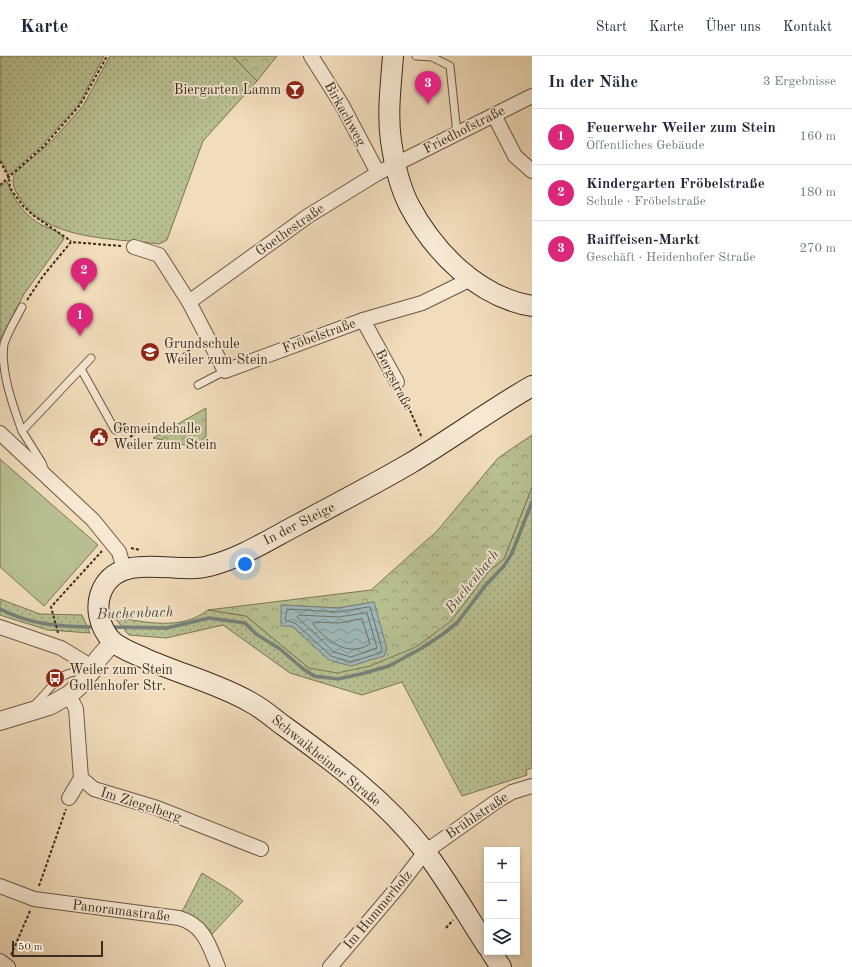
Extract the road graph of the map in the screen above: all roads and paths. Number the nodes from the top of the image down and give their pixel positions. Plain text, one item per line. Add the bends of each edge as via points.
1 (107, 56) edge
2 (393, 56) edge
3 (416, 56) edge
4 (314, 57) edge
5 (532, 96) edge
6 (494, 115) junction
7 (457, 134) junction
8 (0, 161) edge
9 (396, 164) junction
10 (532, 171) edge
11 (378, 173) junction
12 (9, 178) junction
13 (0, 185) edge
14 (71, 242) junction
15 (134, 247) joint
16 (472, 279) junction
17 (189, 302) junction
18 (532, 306) edge
19 (22, 308) joint
20 (363, 320) junction
21 (209, 340) junction
22 (183, 354) dead end
23 (91, 358) dead end
24 (81, 369) junction
25 (225, 371) junction
26 (397, 382) joint
27 (198, 385) dead end
28 (532, 386) edge
29 (147, 427) dead end
30 (115, 430) dead end
31 (22, 431) junction
32 (0, 433) edge
33 (130, 437) dead end
34 (423, 440) dead end
35 (46, 475) junction
36 (127, 545) dead end
37 (104, 549) dead end
38 (144, 551) dead end
39 (124, 569) junction
40 (0, 627) edge
41 (60, 640) dead end
42 (116, 643) junction
43 (94, 668) junction
44 (69, 695) junction
45 (24, 714) junction
46 (0, 721) edge
47 (81, 778) junction
48 (532, 786) edge
49 (69, 798) joint
50 (261, 849) dead end
51 (425, 852) junction
52 (0, 886) edge
53 (34, 899) junction
54 (484, 941) edge
55 (493, 955) edge
56 (5, 965) edge
57 (218, 967) edge
58 (330, 967) edge
59 (501, 967) edge

1 - 12 path via 80,105 45,145
2 - 9 main road via 390,133
3 - 7 lane via 432,57 450,66
4 - 11 street, Birkachweg
5 - 6 street, Friedhofstraße
6 - 7 street, Friedhofstraße
6 - 10 street via 515,156
7 - 9 street, Friedhofstraße
8 - 12 path
9 - 11 street, Goethestraße
9 - 16 main road via 409,204 430,238 451,262
11 - 17 street, Goethestraße via 308,216
12 - 13 path
12 - 14 path via 10,188 23,206
14 - 15 path
14 - 19 path via 43,276
15 - 17 street via 159,256
16 - 18 main road via 494,293
16 - 20 street, Fröbelstraße via 422,302
17 - 21 street
19 - 31 lane via 5,343 2,357 8,388
20 - 25 street, Fröbelstraße
20 - 26 street, Bergstraße
21 - 22 path
21 - 25 street
23 - 24 lane
24 - 30 lane
24 - 31 lane
25 - 27 lane
26 - 34 path, Bergstraße
28 - 39 main road, In der Steige via 354,496 240,554 208,567
29 - 33 path
31 - 35 lane via 42,463
32 - 35 street
35 - 39 street via 93,520 119,552
36 - 38 path
37 - 41 path via 51,607
39 - 42 main road via 110,578 103,587 99,600 101,622 105,632
40 - 43 street via 60,648
42 - 43 street via 98,659
42 - 51 main road, Schwaikheimer Straße via 159,665 226,689 253,703 310,744 363,787 400,822
43 - 44 street
43 - 45 lane via 62,675
44 - 45 street via 49,706
44 - 47 street via 76,709
45 - 46 street
47 - 49 street
47 - 50 street, Im Ziegelberg via 94,789 157,808
48 - 51 street, Brühlstraße via 512,792 497,801
49 - 53 path
51 - 54 main road, Schwaikheimer Straße
51 - 58 street, Im Hummerholz
52 - 53 street, Panoramastraße
53 - 56 path
53 - 57 street, Panoramastraße via 190,921 206,938
55 - 59 main road

